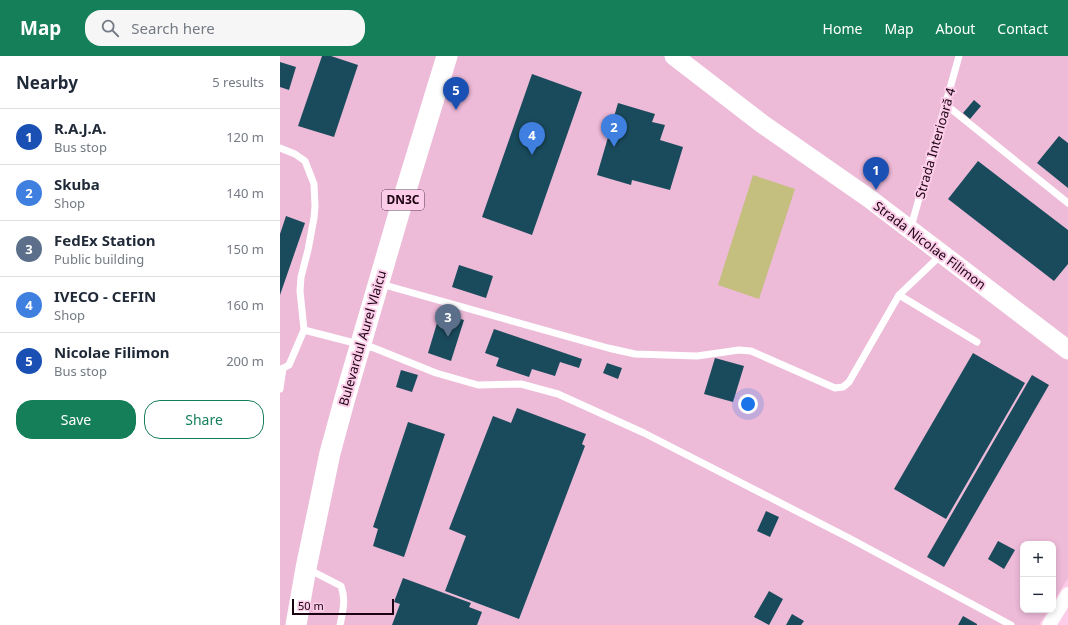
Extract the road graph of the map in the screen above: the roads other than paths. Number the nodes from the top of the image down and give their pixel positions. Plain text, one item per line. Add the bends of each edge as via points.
1 (447, 56) edge
2 (674, 56) edge
3 (959, 56) edge
4 (946, 104) junction
5 (280, 148) edge
6 (1068, 203) edge
7 (910, 230) junction
8 (942, 254) junction
9 (378, 283) junction
10 (899, 295) junction
11 (304, 330) junction
12 (977, 342) dead end
13 (360, 344) junction
14 (1068, 350) edge
15 (282, 369) edge
16 (280, 389) edge
17 (306, 568) junction
18 (1068, 594) edge
19 (296, 625) edge
20 (340, 625) edge
21 (1011, 625) edge
22 (1049, 625) edge

1 - 9 main road, Bulevardul Aurel Vlaicu / DN3C
2 - 7 street, Strada Nicolae Filimon via 761,123
3 - 4 lane, Strada Interioară 4
4 - 6 lane
4 - 7 lane, Strada Interioară 4
5 - 11 lane via 305,161 314,184 314,218 300,291
7 - 8 street, Strada Nicolae Filimon
8 - 10 lane
8 - 14 street, Strada Nicolae Filimon
9 - 10 lane via 635,354 697,356 739,350 751,351 835,388 843,388 849,382
9 - 13 main road, Bulevardul Aurel Vlaicu / DN3C
10 - 12 lane
11 - 13 lane
11 - 15 lane via 289,365
13 - 17 main road, Bulevardul Aurel Vlaicu / DN3C via 330,454
13 - 21 lane via 436,373 478,385 521,384 558,394 644,433
15 - 16 lane
17 - 19 main road, Bulevardul Aurel Vlaicu / DN3C
17 - 20 lane via 342,586 344,605
18 - 22 street

